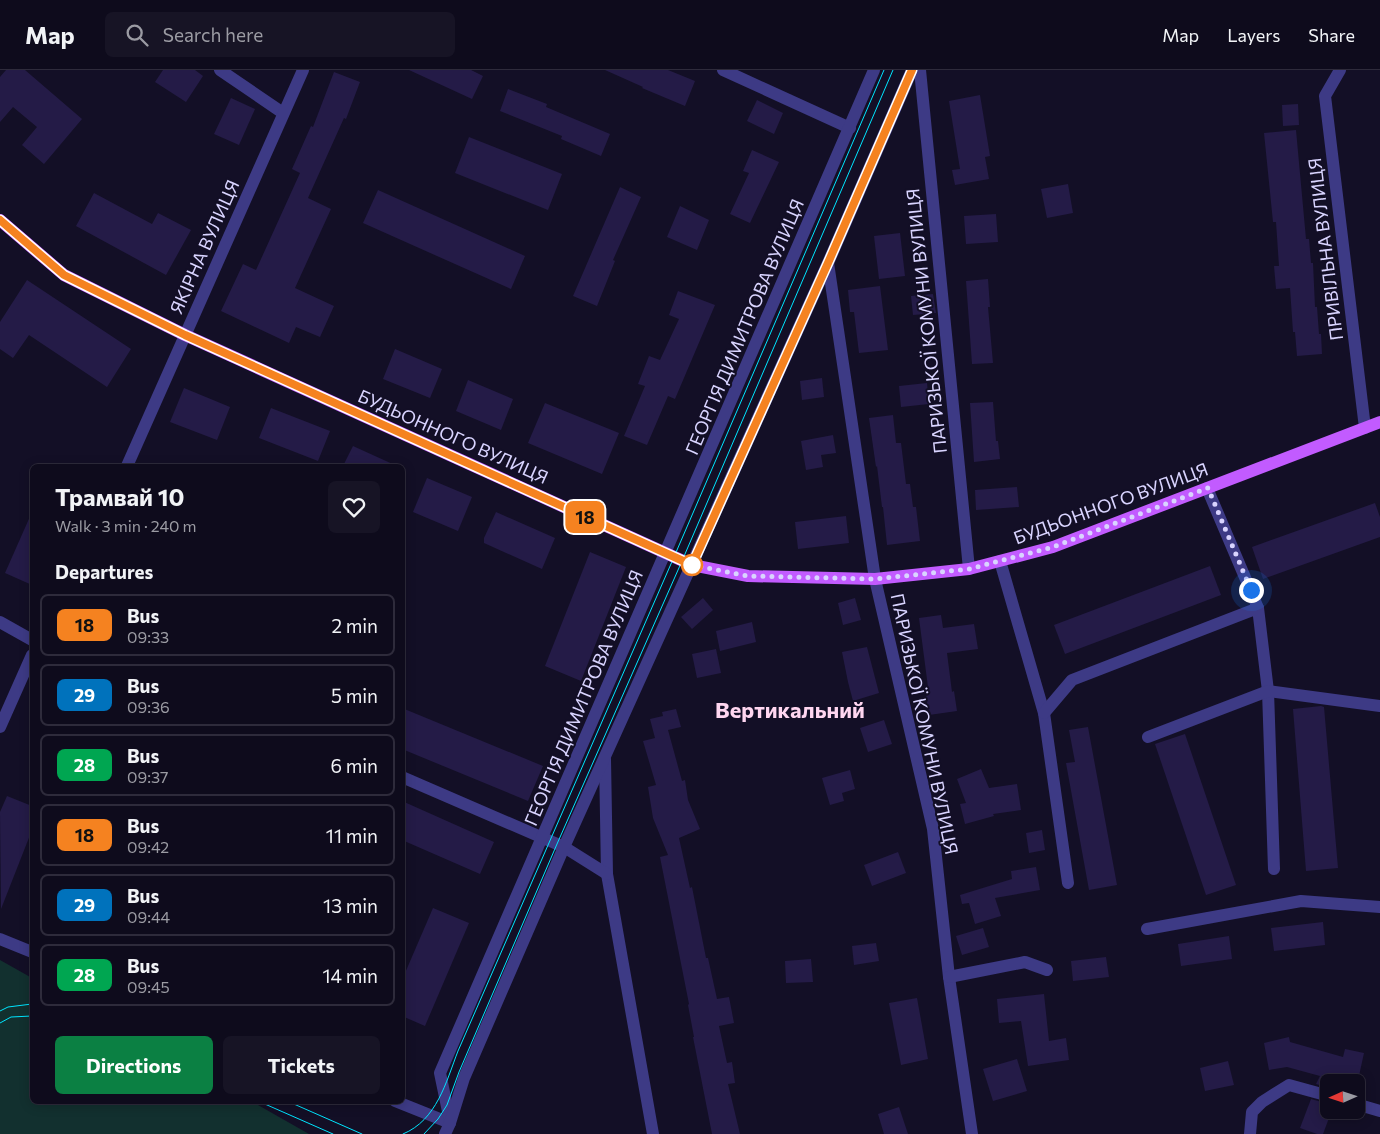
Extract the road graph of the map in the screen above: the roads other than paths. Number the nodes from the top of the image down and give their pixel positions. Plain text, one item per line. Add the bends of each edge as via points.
1 (220, 70) edge
2 (303, 70) edge
3 (723, 70) edge
4 (874, 70) edge
5 (912, 70) edge
6 (920, 70) edge
7 (1340, 70) edge
8 (283, 112) junction
9 (850, 128) junction
10 (0, 220) edge
11 (828, 263) junction
12 (185, 335) junction
13 (1380, 422) edge
14 (1365, 428) junction
15 (128, 464) edge
16 (1208, 488) junction
17 (666, 553) junction
18 (1000, 561) junction
19 (692, 565) junction
20 (969, 569) junction
21 (875, 579) junction
22 (1258, 608) junction
23 (0, 622) edge
24 (30, 639) edge
25 (30, 660) edge
26 (1268, 691) junction
27 (1380, 706) edge
28 (1044, 713) junction
29 (0, 727) edge
30 (1148, 736) dead end
31 (605, 754) junction
32 (405, 778) edge
33 (542, 838) junction
34 (564, 847) junction
35 (1274, 868) dead end
36 (607, 874) junction
37 (1068, 883) dead end
38 (1380, 907) edge
39 (1147, 929) dead end
40 (0, 939) edge
41 (30, 951) edge
42 (1047, 970) dead end
43 (949, 977) junction
44 (1320, 1094) edge
45 (401, 1104) edge
46 (1365, 1107) edge
47 (1380, 1111) edge
48 (447, 1129) edge
49 (653, 1134) edge
50 (972, 1134) edge
51 (1250, 1134) edge

1 - 8 street
2 - 8 street, ЯКІРНА ВУЛИЦЯ
3 - 9 street
4 - 9 street, ГЕОРГІЯ ДИМИТРОВА ВУЛИЦЯ
5 - 11 street
6 - 20 street, ПАРИЗЬКОЇ КОМУНИ ВУЛИЦЯ
7 - 14 street, ПРИВІЛЬНА ВУЛИЦЯ via 1325,96
8 - 12 street, ЯКІРНА ВУЛИЦЯ
9 - 17 street, ГЕОРГІЯ ДИМИТРОВА ВУЛИЦЯ
10 - 12 main road, БУДЬОННОГО ВУЛИЦЯ via 64,275
11 - 19 street
11 - 21 street, ПАРИЗЬКОЇ КОМУНИ ВУЛИЦЯ
12 - 15 street, ЯКІРНА ВУЛИЦЯ
12 - 17 main road, БУДЬОННОГО ВУЛИЦЯ
13 - 14 main road, БУДЬОННОГО ВУЛИЦЯ
14 - 16 main road, БУДЬОННОГО ВУЛИЦЯ
16 - 18 main road, БУДЬОННОГО ВУЛИЦЯ via 1053,547
16 - 22 street
17 - 19 main road, БУДЬОННОГО ВУЛИЦЯ
17 - 33 street, ГЕОРГІЯ ДИМИТРОВА ВУЛИЦЯ
18 - 20 main road, БУДЬОННОГО ВУЛИЦЯ
18 - 28 street
19 - 21 main road, БУДЬОННОГО ВУЛИЦЯ via 748,576
19 - 31 street
20 - 21 main road, БУДЬОННОГО ВУЛИЦЯ
21 - 43 street, ПАРИЗЬКОЇ КОМУНИ ВУЛИЦЯ via 933,829
22 - 26 street
22 - 28 street via 1072,680
23 - 24 street
25 - 29 street
26 - 27 street
26 - 30 street
26 - 35 street
28 - 37 street
31 - 34 street
31 - 36 street
32 - 33 street
33 - 34 street
33 - 48 street, ГЕОРГІЯ ДИМИТРОВА ВУЛИЦЯ via 440,1073
34 - 36 street
34 - 48 street via 464,1078
36 - 49 street
38 - 39 street via 1301,901
40 - 41 street
42 - 43 street via 1025,962
43 - 50 street, ПАРИЗЬКОЇ КОМУНИ ВУЛИЦЯ
44 - 51 street via 1289,1085 1252,1112
45 - 48 street
46 - 47 street

